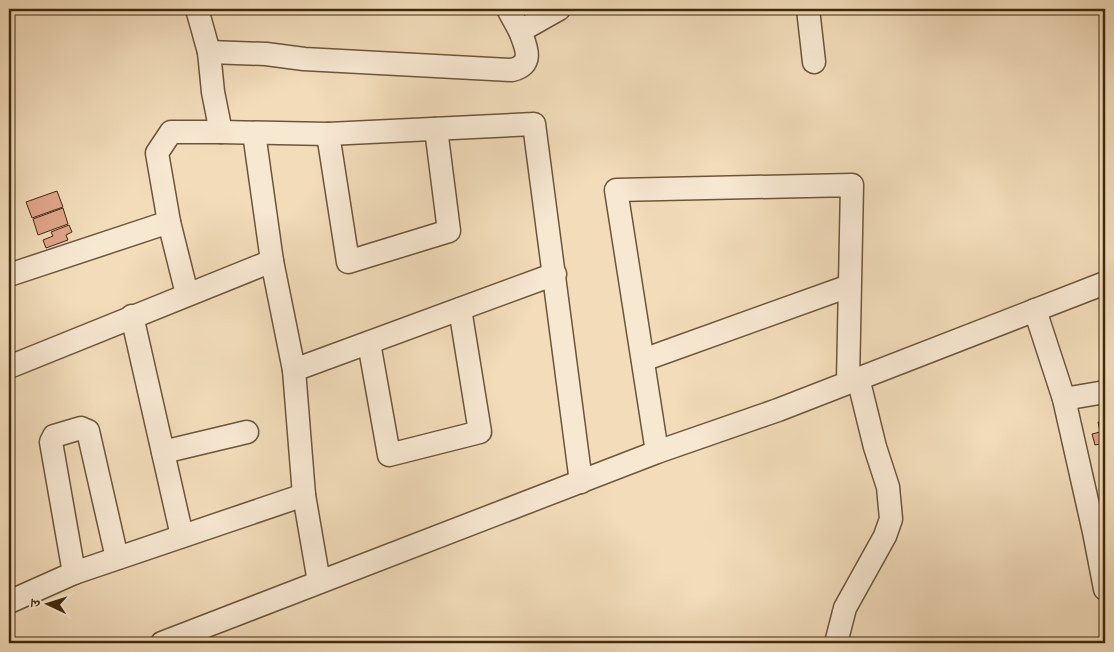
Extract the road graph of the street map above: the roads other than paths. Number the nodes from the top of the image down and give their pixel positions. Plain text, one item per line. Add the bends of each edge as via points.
1 (197, 9) edge
2 (508, 9) edge
3 (559, 9) edge
4 (808, 9) edge
5 (520, 31) junction
6 (210, 59) junction
7 (814, 62) dead end
8 (436, 129) junction
9 (221, 132) junction
10 (254, 133) junction
11 (328, 134) junction
12 (169, 222) junction
13 (272, 261) junction
14 (555, 274) junction
15 (9, 275) edge
16 (1105, 283) edge
17 (849, 286) junction
18 (187, 294) junction
19 (460, 309) junction
20 (1035, 310) junction
21 (132, 316) junction
22 (369, 343) junction
23 (643, 360) junction
24 (9, 367) edge
25 (294, 370) junction
26 (853, 380) junction
27 (1105, 392) edge
28 (1064, 399) junction
29 (247, 432) dead end
30 (163, 452) junction
31 (657, 452) junction
32 (582, 482) junction
33 (304, 495) junction
34 (1100, 530) edge
35 (182, 536) junction
36 (117, 558) junction
37 (74, 573) junction
38 (319, 582) junction
39 (1105, 589) edge
40 (9, 602) edge
41 (162, 643) edge
42 (836, 643) edge

1 - 6 street
2 - 5 street
3 - 5 street
4 - 7 street
5 - 6 street via 528,50 524,64 512,70
6 - 9 street
8 - 11 street
8 - 11 street via 450,231 348,262
8 - 14 street via 534,124
9 - 10 street
9 - 12 street via 171,132 156,153
10 - 11 street
10 - 13 street
12 - 15 street
12 - 18 street
13 - 18 street
13 - 25 street
14 - 19 street
14 - 32 street
16 - 20 street
17 - 23 street
17 - 23 street via 852,185 616,190
17 - 26 street
18 - 21 street
19 - 22 street
19 - 22 street via 480,432 389,455
20 - 26 street
20 - 28 street
21 - 24 street
21 - 30 street
22 - 25 street
23 - 31 street
25 - 33 street
26 - 31 street
26 - 42 street via 888,487 891,519 886,536 845,608
27 - 28 street
28 - 34 street
29 - 30 street
30 - 35 street
31 - 32 street
32 - 38 street
33 - 35 street
33 - 38 street
34 - 39 street
35 - 36 street
36 - 37 street
36 - 37 street via 88,431 81,428 54,436 51,442
37 - 40 street
38 - 41 street

